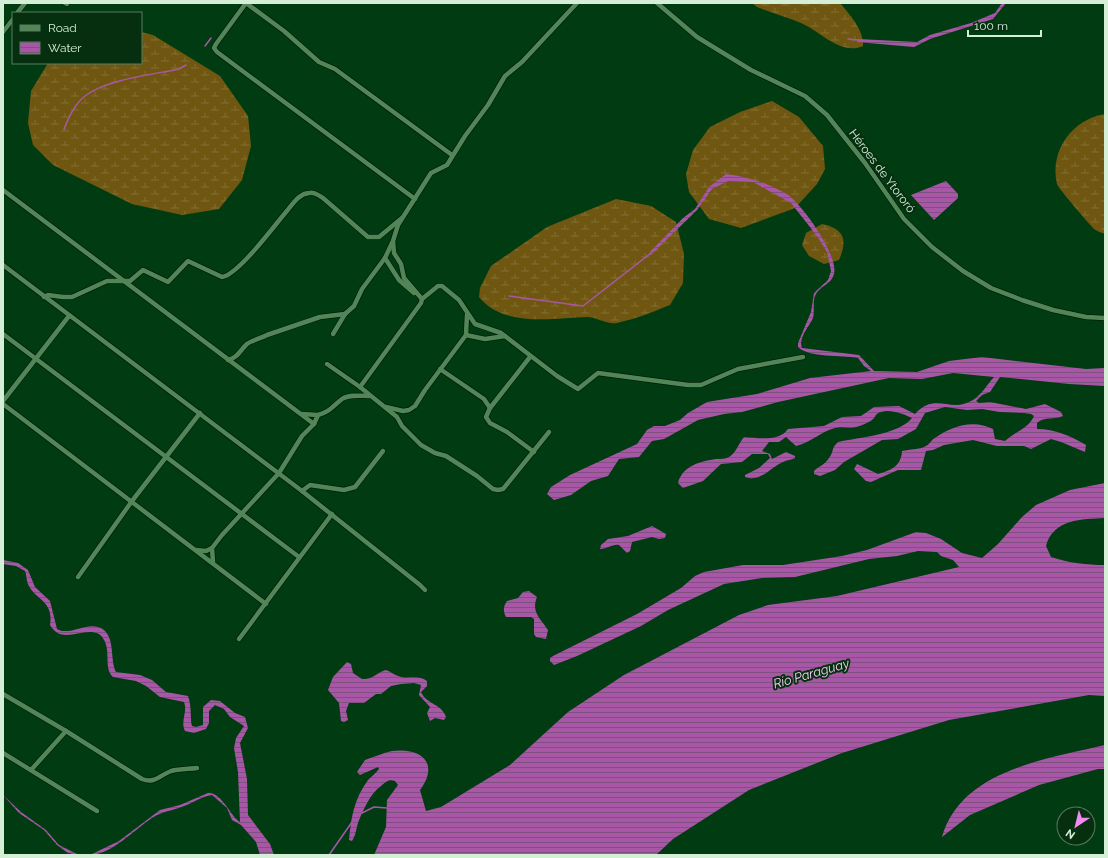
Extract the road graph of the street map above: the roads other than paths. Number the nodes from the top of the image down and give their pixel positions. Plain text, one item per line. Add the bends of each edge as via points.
1 (25, 3) edge
2 (246, 3) edge
3 (577, 3) edge
4 (657, 3) edge
5 (18, 12) edge
6 (12, 20) edge
7 (3, 32) edge
8 (452, 156) junction
9 (3, 190) edge
10 (415, 199) junction
11 (402, 218) junction
12 (393, 241) junction
13 (385, 258) junction
14 (3, 265) edge
15 (126, 282) junction
16 (44, 296) junction
17 (422, 299) junction
18 (467, 313) junction
19 (345, 314) junction
20 (69, 316) junction
21 (1105, 318) edge
22 (3, 334) edge
23 (333, 334) dead end
24 (466, 335) junction
25 (505, 336) junction
26 (530, 356) junction
27 (803, 358) dead end
28 (36, 359) junction
29 (228, 360) junction
30 (327, 364) dead end
31 (440, 370) junction
32 (360, 387) junction
33 (370, 396) junction
34 (3, 401) edge
35 (3, 404) edge
36 (381, 406) junction
37 (490, 408) junction
38 (200, 413) junction
39 (301, 414) junction
40 (318, 415) junction
41 (314, 424) junction
42 (549, 432) dead end
43 (383, 451) dead end
44 (534, 452) junction
45 (166, 456) junction
46 (279, 473) junction
47 (302, 491) junction
48 (132, 501) junction
49 (241, 513) junction
50 (332, 514) junction
51 (212, 548) junction
52 (196, 550) junction
53 (299, 557) junction
54 (213, 562) junction
55 (78, 577) dead end
56 (425, 590) dead end
57 (266, 604) junction
58 (239, 639) dead end
59 (3, 694) edge
60 (66, 731) junction
61 (3, 753) edge
62 (197, 768) dead end
63 (31, 770) junction
64 (98, 811) dead end

1 - 5 street
2 - 8 street via 284,30 318,62 335,69
2 - 10 street via 216,44 214,48 217,52
3 - 8 street via 522,62 505,76 488,106 481,112
4 - 21 street, Héroes de Ytororó via 697,37 751,70 805,96 827,115 904,219 932,247 963,271 991,288 1052,310
6 - 7 street
8 - 10 street via 447,164 431,173
9 - 15 street
10 - 11 street
11 - 12 street
11 - 15 street via 379,237 368,237 323,198 310,192 296,199 240,267 228,276 222,277 188,261 168,282 143,270
12 - 13 street
12 - 17 street via 394,252 401,264 404,278
13 - 17 street via 399,280
13 - 19 street via 362,289 354,306
14 - 16 street
15 - 16 street via 107,282 72,297
15 - 29 street
16 - 20 street
17 - 18 street via 434,288 442,286 459,300
17 - 32 street via 421,304
18 - 24 street
18 - 25 street via 475,324
19 - 23 street
19 - 29 street via 320,317 267,335 250,342 236,358
20 - 28 street
20 - 38 street
22 - 28 street
24 - 25 street via 485,339
24 - 31 street
25 - 26 street
26 - 27 street via 578,389 598,373 701,385 738,368
26 - 37 street
28 - 34 street
28 - 45 street
29 - 39 street
30 - 32 street
31 - 36 street via 415,406 409,410
31 - 37 street via 484,399
32 - 33 street
33 - 36 street
33 - 40 street via 347,397 328,412
35 - 48 street
36 - 44 street via 397,417 402,426 421,445 446,456 493,489 503,489
37 - 44 street via 487,421
38 - 45 street
38 - 46 street
39 - 40 street
39 - 41 street
40 - 41 street
41 - 46 street via 302,436
42 - 44 street
43 - 47 street via 355,487 344,490 310,485
45 - 48 street
45 - 49 street
46 - 47 street
46 - 49 street
47 - 50 street
48 - 52 street
48 - 55 street
49 - 51 street
49 - 53 street
50 - 53 street
50 - 56 street
51 - 52 street via 206,551
51 - 54 street
52 - 54 street
53 - 57 street
54 - 57 street
57 - 58 street
59 - 60 street
60 - 62 street via 146,781 158,779 172,771
60 - 63 street
61 - 63 street
63 - 64 street

